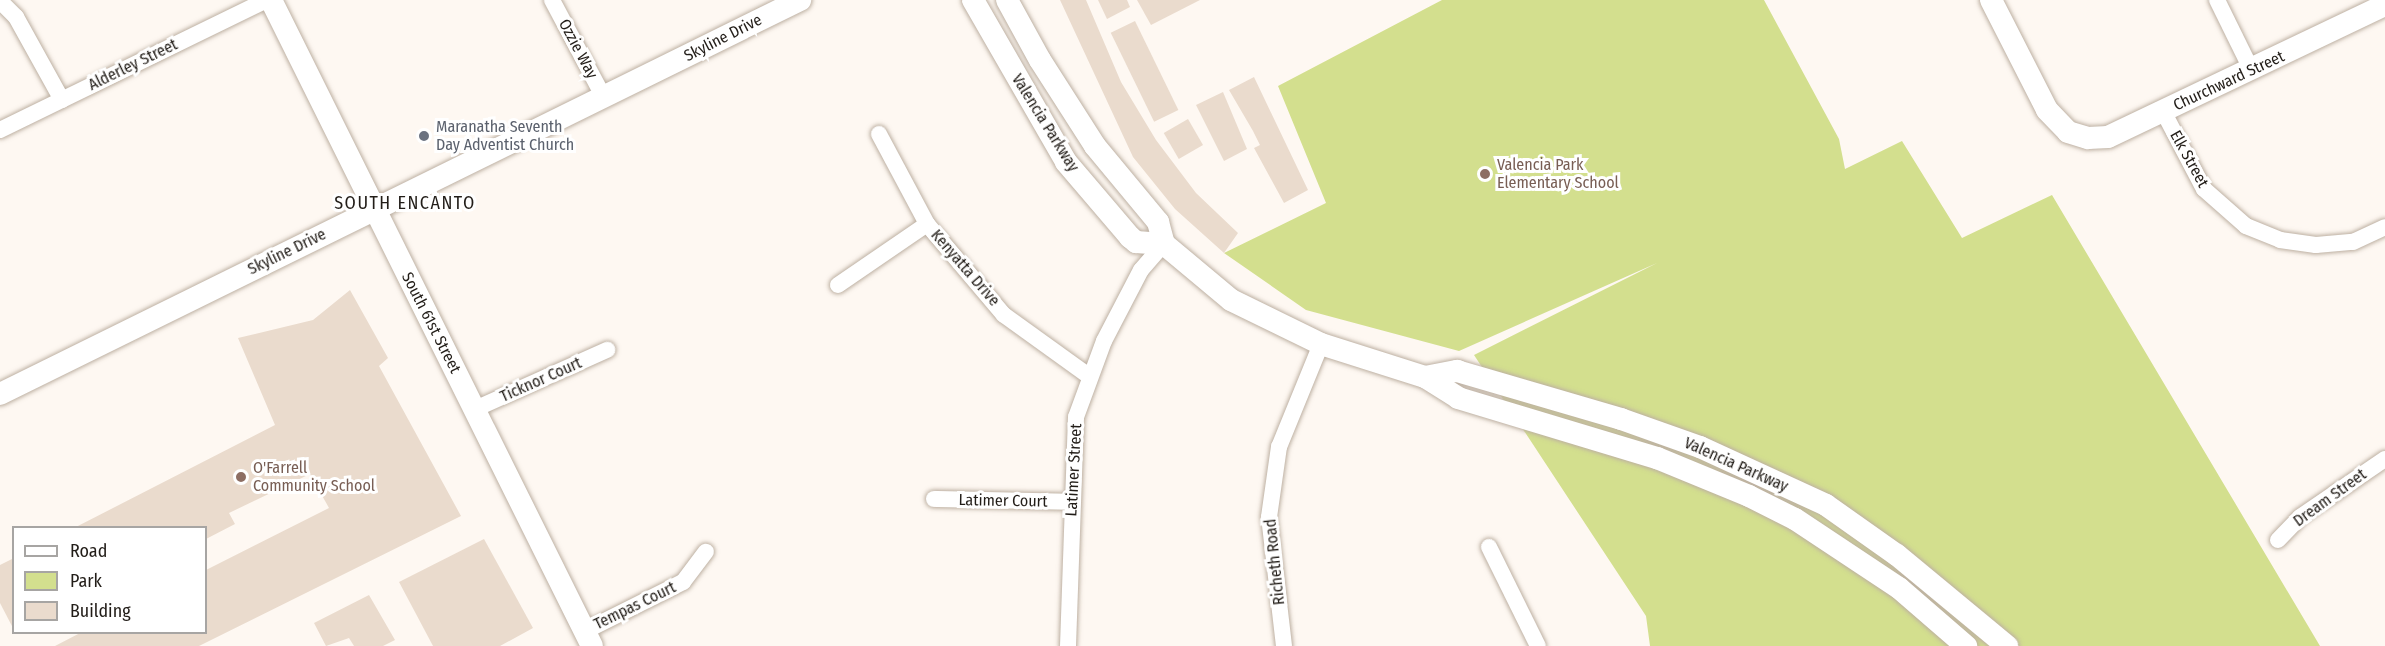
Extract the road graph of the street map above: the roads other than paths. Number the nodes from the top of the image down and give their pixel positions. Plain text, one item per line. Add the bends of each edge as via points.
1 (266, 0) edge
2 (271, 0) edge
3 (552, 0) edge
4 (801, 0) edge
5 (973, 0) edge
6 (1007, 0) edge
7 (1991, 0) edge
8 (2217, 0) edge
9 (0, 1) edge
10 (2385, 5) edge
11 (2252, 70) junction
12 (604, 98) junction
13 (62, 100) junction
14 (2163, 111) junction
15 (0, 130) edge
16 (879, 134) dead end
17 (374, 209) junction
18 (927, 224) junction
19 (2385, 226) edge
20 (1164, 244) junction
21 (838, 285) dead end
22 (1322, 344) junction
23 (608, 351) dead end
24 (1089, 376) junction
25 (1425, 377) junction
26 (0, 394) edge
27 (475, 409) junction
28 (2385, 459) edge
29 (934, 500) dead end
30 (1072, 502) junction
31 (2278, 540) dead end
32 (1489, 547) dead end
33 (706, 552) dead end
34 (588, 638) edge
35 (1068, 646) edge
36 (1284, 646) edge
37 (1538, 646) edge
38 (1966, 646) edge
39 (2007, 646) edge

1 - 13 street, Alderley Street
2 - 17 main road, South 61st Street
3 - 12 street, Ozzie Way
4 - 12 main road, Skyline Drive
5 - 20 main road, Valencia Parkway via 1066,162 1130,237
6 - 20 main road, Valencia Parkway via 1095,146 1158,222
7 - 14 main road, Churchward Street via 2047,110 2068,132 2088,138 2108,137
8 - 11 street
9 - 13 street via 16,17
10 - 11 main road, Churchward Street
11 - 14 main road, Churchward Street
12 - 17 main road, Skyline Drive
13 - 15 street, Alderley Street
14 - 19 street, Elk Street via 2204,189 2246,226 2280,240 2316,245 2353,242
16 - 18 street
17 - 26 main road, Skyline Drive
17 - 27 main road, South 61st Street
18 - 21 street, Kenyatta Drive
18 - 24 street, Kenyatta Drive via 1005,315
20 - 22 main road, Valencia Parkway via 1231,300
20 - 24 street, Latimer Street via 1141,270
22 - 25 main road, Valencia Parkway
22 - 36 street, Richeth Road via 1279,447 1269,517
23 - 27 street, Ticknor Court
24 - 30 street, Latimer Street via 1076,417
25 - 38 main road, Valencia Parkway via 1458,398 1657,458 1758,500 1795,519 1899,588
25 - 39 main road, Valencia Parkway via 1457,371 1621,419 1700,447 1826,505 1897,555
27 - 34 main road, South 61st Street
28 - 31 street, Dream Street via 2300,517
29 - 30 street, Latimer Court
30 - 35 street, Latimer Street
32 - 37 street
33 - 34 street, Tempas Court via 683,582

